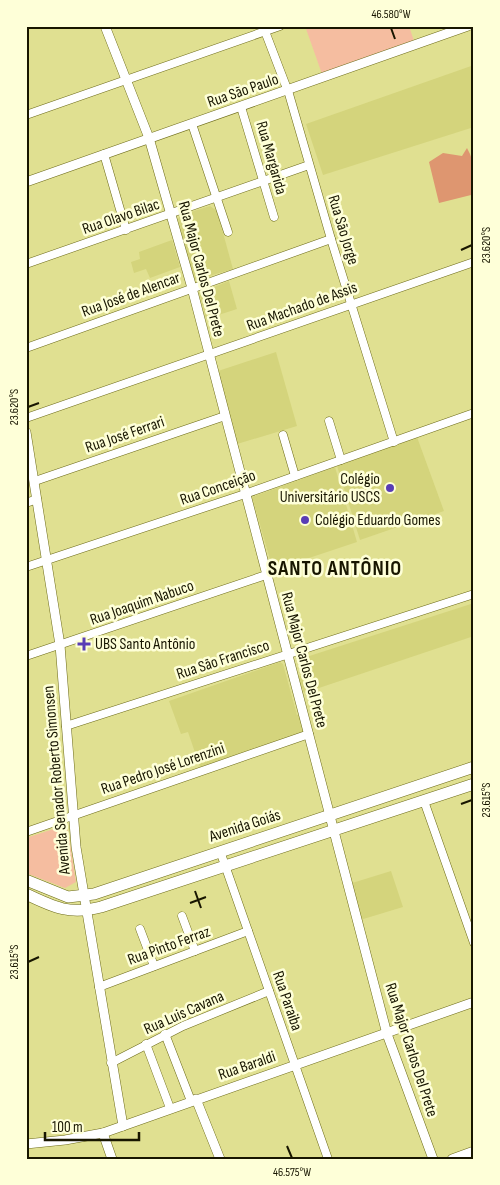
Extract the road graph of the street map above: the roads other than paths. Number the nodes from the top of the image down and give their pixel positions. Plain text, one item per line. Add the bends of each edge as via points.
1 (105, 26) edge
2 (280, 26) edge
3 (468, 26) edge
4 (264, 29) edge
5 (127, 79) junction
6 (288, 91) junction
7 (242, 107) junction
8 (26, 114) edge
9 (192, 124) junction
10 (149, 138) junction
11 (104, 154) junction
12 (309, 165) junction
13 (263, 181) junction
14 (26, 182) edge
15 (217, 197) junction
16 (171, 214) junction
17 (274, 217) dead end
18 (126, 230) junction
19 (228, 232) dead end
20 (331, 239) junction
21 (474, 262) edge
22 (26, 264) edge
23 (192, 288) junction
24 (351, 304) junction
25 (26, 348) edge
26 (209, 355) junction
27 (474, 413) edge
28 (225, 416) junction
29 (26, 418) edge
30 (329, 421) dead end
31 (26, 432) edge
32 (283, 435) dead end
33 (394, 442) junction
34 (341, 460) junction
35 (295, 476) junction
36 (35, 481) junction
37 (245, 494) junction
38 (37, 499) junction
39 (26, 503) edge
40 (48, 560) junction
41 (26, 567) edge
42 (266, 575) junction
43 (474, 594) edge
44 (60, 645) junction
45 (286, 654) junction
46 (26, 656) edge
47 (66, 726) junction
48 (309, 734) junction
49 (474, 767) edge
50 (474, 784) edge
51 (424, 801) junction
52 (72, 814) junction
53 (331, 824) junction
54 (26, 832) edge
55 (220, 851) junction
56 (226, 866) junction
57 (26, 880) edge
58 (26, 894) edge
59 (84, 896) junction
60 (86, 911) junction
61 (182, 916) dead end
62 (140, 929) dead end
63 (248, 931) junction
64 (474, 943) edge
65 (195, 951) junction
66 (154, 966) junction
67 (99, 987) junction
68 (269, 991) junction
69 (474, 1002) edge
70 (165, 1034) junction
71 (387, 1034) junction
72 (146, 1044) junction
73 (111, 1063) junction
74 (294, 1065) junction
75 (193, 1100) junction
76 (170, 1108) junction
77 (123, 1126) junction
78 (103, 1133) junction
79 (26, 1144) edge
80 (474, 1151) edge
81 (112, 1159) edge
82 (220, 1159) edge
83 (328, 1159) edge
84 (433, 1159) edge
85 (452, 1159) edge

1 - 5 street, Rua Major Carlos Del Prete
2 - 4 street
3 - 6 street, Rua São Paulo
4 - 5 street
4 - 6 street, Rua São Jorge
5 - 8 street
5 - 10 street, Rua Major Carlos Del Prete
6 - 7 street, Rua São Paulo
6 - 12 street, Rua São Jorge
7 - 9 street, Rua São Paulo
7 - 13 street, Rua Margarida
9 - 10 street, Rua São Paulo
9 - 15 street
10 - 11 street, Rua São Paulo
10 - 16 street, Rua Major Carlos Del Prete
11 - 14 street, Rua São Paulo
11 - 18 street
12 - 13 street, Rua Olavo Bilac
12 - 20 street, Rua São Jorge
13 - 15 street, Rua Olavo Bilac
13 - 17 street, Rua Margarida
15 - 16 street, Rua Olavo Bilac
15 - 19 street
16 - 18 street, Rua Olavo Bilac
16 - 23 street, Rua Major Carlos Del Prete
18 - 22 street, Rua Olavo Bilac
20 - 23 street, Rua José de Alencar
20 - 24 street, Rua São Jorge
21 - 24 street, Rua Machado de Assis
23 - 25 street, Rua José de Alencar
23 - 26 street, Rua Major Carlos Del Prete
24 - 26 street, Rua Machado de Assis
24 - 33 street, Rua São Jorge
26 - 28 street, Rua Major Carlos Del Prete
26 - 29 street, Rua Machado de Assis
27 - 33 street, Rua Conceição
28 - 36 street, Rua José Ferrari
28 - 37 street, Rua Major Carlos Del Prete
30 - 34 street
31 - 36 street, Avenida Senador Roberto Simonsen
32 - 35 street
33 - 34 street, Rua Conceição
34 - 35 street, Rua Conceição
35 - 37 street, Rua Conceição
36 - 38 street, Avenida Senador Roberto Simonsen
37 - 40 street, Rua Conceição
37 - 42 street, Rua Major Carlos Del Prete
38 - 39 street
38 - 40 street, Avenida Senador Roberto Simonsen
40 - 41 street, Rua Conceição
40 - 44 street, Avenida Senador Roberto Simonsen
42 - 44 street, Rua Joaquim Nabuco
42 - 45 street, Rua Major Carlos Del Prete
43 - 45 street, Rua São Francisco
44 - 46 street, Rua Joaquim Nabuco
44 - 47 street, Avenida Senador Roberto Simonsen
45 - 47 street, Rua São Francisco
45 - 48 street, Rua Major Carlos Del Prete
47 - 52 street, Avenida Senador Roberto Simonsen
48 - 52 street, Rua Pedro José Lorenzini
48 - 53 street, Rua Major Carlos Del Prete
49 - 53 main road, Avenida Goiás
50 - 51 main road, Avenida Goiás
51 - 53 main road, Avenida Goiás
51 - 64 street
52 - 54 street, Rua Pedro José Lorenzini
52 - 59 street, Avenida Senador Roberto Simonsen
53 - 55 main road, Avenida Goiás
53 - 56 main road, Avenida Goiás via 278,849
53 - 71 street, Rua Major Carlos Del Prete
55 - 56 street, Rua Paraiba
55 - 59 main road, Avenida Goiás
56 - 60 main road, Avenida Goiás
56 - 63 street, Rua Paraiba
57 - 59 main road, Avenida Goiás via 62,896
58 - 60 main road, Avenida Goiás via 63,910
59 - 60 street, Avenida Senador Roberto Simonsen
60 - 67 street, Avenida Senador Roberto Simonsen
61 - 65 street
62 - 66 street
63 - 65 street, Rua Pinto Ferraz
63 - 68 street, Rua Paraiba
65 - 66 street, Rua Pinto Ferraz
66 - 67 street, Rua Pinto Ferraz
67 - 73 street, Avenida Senador Roberto Simonsen
68 - 70 street, Rua Luis Cavana
68 - 74 street, Rua Paraiba
69 - 71 street, Rua Baraldi
70 - 72 street, Rua Luis Cavana
70 - 75 street
71 - 74 street, Rua Baraldi
71 - 84 street, Rua Major Carlos Del Prete
72 - 73 street, Rua Luis Cavana
72 - 76 street
73 - 77 street, Avenida Senador Roberto Simonsen
74 - 75 street, Rua Baraldi
74 - 83 street, Rua Paraiba
75 - 76 street, Rua Baraldi
75 - 82 street
76 - 77 street, Rua Baraldi
77 - 78 street, Rua Baraldi
78 - 79 street, Rua Baraldi
78 - 81 street
80 - 85 street

